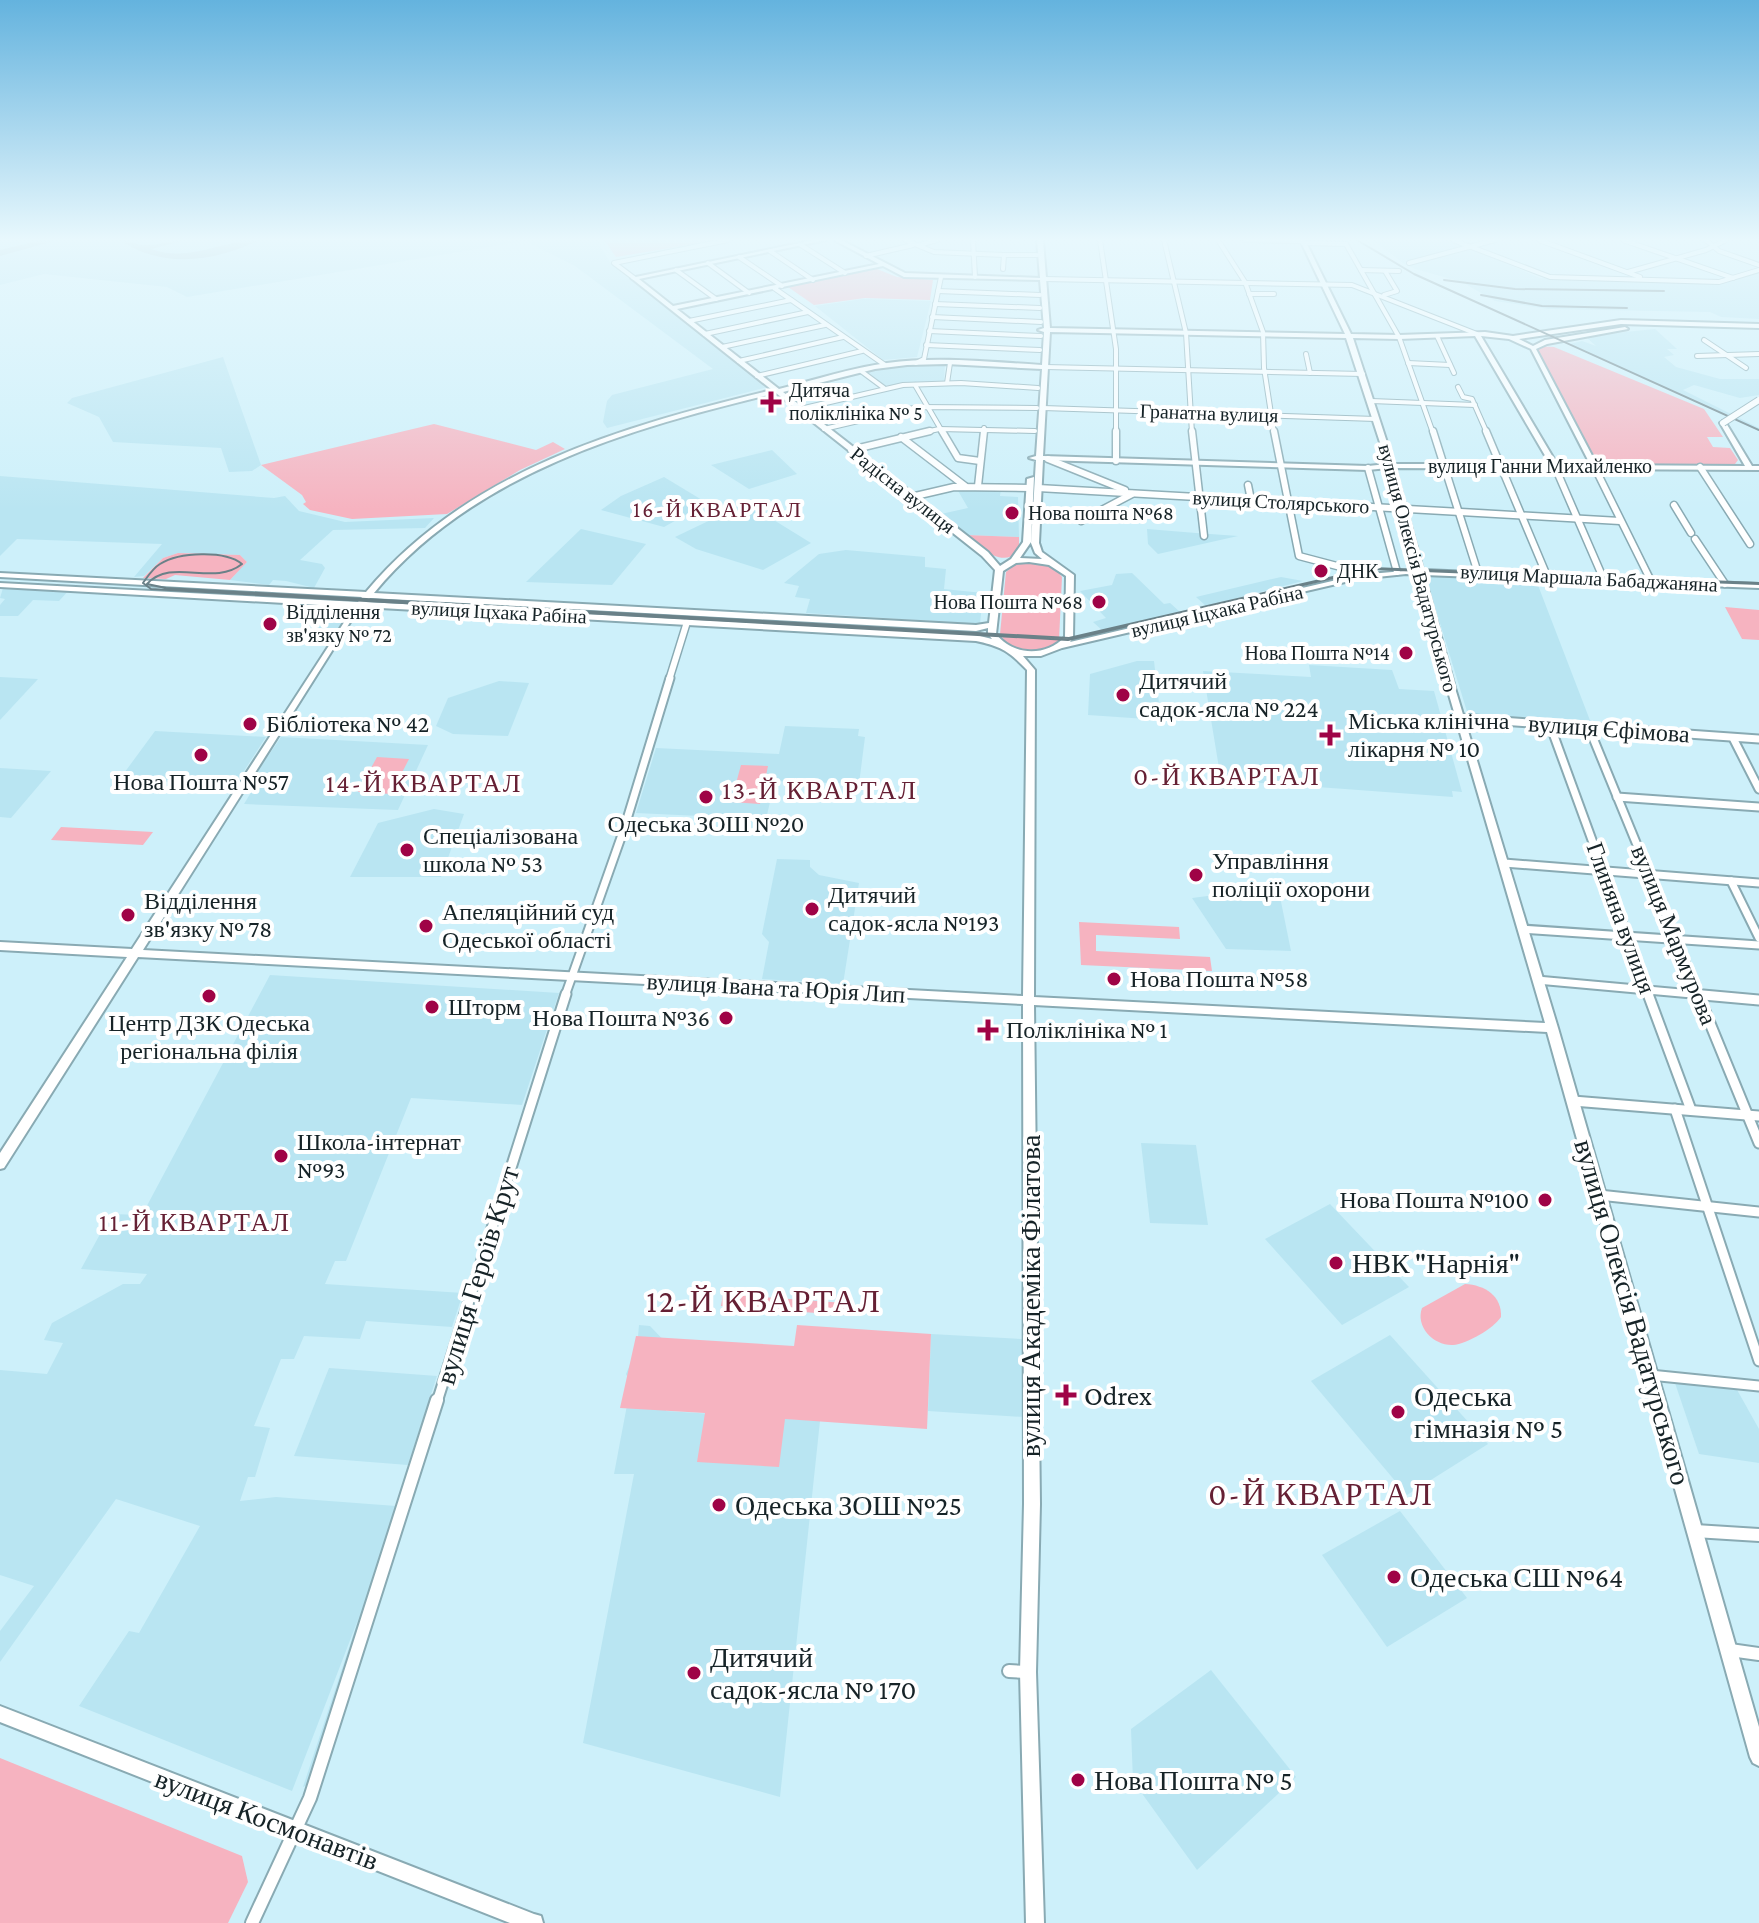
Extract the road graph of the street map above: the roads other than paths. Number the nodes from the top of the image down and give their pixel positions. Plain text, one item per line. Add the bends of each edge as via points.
1 (700, 330) edge
2 (725, 330) edge
3 (803, 330) edge
4 (832, 330) edge
5 (1043, 330) junction
6 (1185, 330) edge
7 (1261, 330) edge
8 (1346, 330) edge
9 (1395, 330) edge
10 (1466, 330) edge
11 (1571, 330) edge
12 (1625, 330) edge
13 (929, 331) joint
14 (1113, 332) junction
15 (1186, 333) junction
16 (705, 334) junction
17 (1262, 334) junction
18 (1477, 334) junction
19 (1349, 336) junction
20 (1437, 336) junction
21 (843, 337) junction
22 (1399, 337) junction
23 (1513, 338) junction
24 (1704, 340) dead end
25 (1533, 342) junction
26 (926, 345) junction
27 (722, 347) junction
28 (1040, 350) junction
29 (862, 351) junction
30 (1306, 354) dead end
31 (1759, 354) edge
32 (1727, 355) junction
33 (1697, 356) dead end
34 (739, 361) junction
35 (916, 363) junction
36 (950, 363) junction
37 (1408, 363) junction
38 (885, 365) junction
39 (1450, 365) junction
40 (1042, 367) junction
41 (1115, 368) junction
42 (1746, 368) dead end
43 (1188, 370) junction
44 (861, 371) junction
45 (1264, 373) junction
46 (1310, 373) junction
47 (1454, 373) dead end
48 (1363, 374) junction
49 (757, 376) junction
50 (947, 383) junction
51 (915, 385) junction
52 (1458, 387) dead end
53 (884, 388) junction
54 (1038, 388) junction
55 (777, 391) junction
56 (1759, 400) edge
57 (1371, 401) junction
58 (1421, 403) junction
59 (1475, 405) junction
60 (928, 406) junction
61 (1040, 408) junction
62 (800, 409) junction
63 (1114, 411) junction
64 (1190, 412) junction
65 (1272, 415) junction
66 (1376, 419) junction
67 (984, 428) junction
68 (824, 429) junction
69 (939, 429) junction
70 (1035, 431) junction
71 (901, 437) junction
72 (851, 450) junction
73 (959, 459) junction
74 (1040, 459) junction
75 (980, 461) junction
76 (1116, 461) junction
77 (1197, 464) junction
78 (939, 465) junction
79 (1753, 465) edge
80 (1281, 466) junction
81 (1391, 466) junction
82 (1442, 466) junction
83 (1503, 467) junction
84 (1555, 467) junction
85 (1700, 467) junction
86 (1368, 468) junction
87 (1595, 468) junction
88 (1248, 485) dead end
89 (965, 486) junction
90 (978, 486) junction
91 (1034, 488) junction
92 (1133, 494) junction
93 (911, 497) junction
94 (1201, 497) junction
95 (1251, 500) junction
96 (1288, 502) junction
97 (1674, 505) dead end
98 (1379, 507) junction
99 (1403, 508) junction
100 (1461, 511) junction
101 (1524, 515) junction
102 (1574, 519) junction
103 (1081, 521) dead end
104 (1620, 521) junction
105 (1204, 536) dead end
106 (1750, 544) dead end
107 (985, 554) junction
108 (1014, 561) junction
109 (1051, 563) junction
110 (999, 570) junction
111 (1419, 571) junction
112 (1397, 572) junction
113 (1478, 573) junction
114 (0, 575) edge
115 (1371, 575) junction
116 (1547, 576) junction
117 (1604, 580) junction
118 (1651, 581) junction
119 (1725, 584) junction
120 (0, 585) edge
121 (1759, 586) edge
122 (366, 594) junction
123 (359, 604) junction
124 (687, 622) junction
125 (992, 625) junction
126 (997, 643) junction
127 (1059, 648) junction
128 (1014, 651) junction
129 (1031, 670) junction
130 (1459, 718) junction
131 (1550, 725) junction
132 (1589, 728) junction
133 (1733, 738) junction
134 (1759, 739) edge
135 (1759, 789) edge
136 (1617, 797) junction
137 (1759, 807) edge
138 (1503, 866) junction
139 (1604, 871) junction
140 (1649, 875) junction
141 (1731, 881) junction
142 (1759, 883) edge
143 (1522, 929) junction
144 (1628, 936) junction
145 (1759, 938) edge
146 (1676, 940) junction
147 (1759, 945) edge
148 (0, 946) edge
149 (135, 953) junction
150 (571, 978) junction
151 (1537, 980) junction
152 (1648, 990) junction
153 (1698, 995) junction
154 (1759, 1000) edge
155 (1028, 1003) junction
156 (1552, 1028) junction
157 (1573, 1101) junction
158 (1675, 1109) junction
159 (1691, 1110) junction
160 (1748, 1115) junction
161 (1759, 1116) edge
162 (1759, 1143) edge
163 (0, 1164) edge
164 (1599, 1195) junction
165 (1709, 1208) junction
166 (1759, 1212) edge
167 (1759, 1361) edge
168 (1650, 1375) junction
169 (1759, 1386) edge
170 (1695, 1531) junction
171 (1759, 1535) edge
172 (1730, 1650) junction
173 (1759, 1654) edge
174 (1009, 1671) dead end
175 (1028, 1672) junction
176 (0, 1714) edge
177 (1759, 1757) edge
178 (297, 1829) junction
179 (252, 1923) edge
180 (534, 1923) edge
181 (1035, 1923) edge

1 - 16 street, Радісна вулиця
2 - 16 street
3 - 27 street
4 - 21 street
5 - 13 street
5 - 14 street
5 - 28 street
5 - 40 street
6 - 15 street
7 - 17 street
8 - 19 street, вулиця Олексія Вадатурського
9 - 22 street
10 - 18 street
11 - 25 street
12 - 25 street
13 - 26 street
14 - 15 street
14 - 41 street
15 - 17 street
15 - 43 street
16 - 27 street, Радісна вулиця
17 - 19 street
17 - 45 street via 1258,339
18 - 20 street
18 - 23 street
18 - 84 street
19 - 22 street
19 - 48 street, вулиця Олексія Вадатурського
20 - 22 street
20 - 39 street
21 - 29 street
21 - 34 street
22 - 37 street
23 - 25 street
23 - 25 street
24 - 32 street
25 - 87 street
26 - 28 street
26 - 35 street via 924,359
27 - 34 street, Радісна вулиця
28 - 40 street
29 - 38 street
29 - 49 street
30 - 46 street
31 - 32 street
32 - 33 street
32 - 42 street
34 - 49 street, Радісна вулиця
35 - 36 street
35 - 38 street
36 - 40 street
36 - 50 street
37 - 39 street
37 - 58 street
38 - 44 street
39 - 47 street
40 - 41 street
40 - 54 street
40 - 61 street
41 - 43 street
41 - 63 street
43 - 45 street
43 - 64 street
44 - 53 street
44 - 55 street
45 - 46 street
45 - 65 street
46 - 48 street
48 - 57 street, вулиця Олексія Вадатурського
49 - 55 street, Радісна вулиця
50 - 51 street
50 - 54 street
51 - 53 street
51 - 60 street
52 - 59 street
53 - 62 street
54 - 61 street
55 - 62 street, Радісна вулиця
55 - 122 street via 636,427 538,468 446,523
56 - 79 street, bridge via 1723,423
57 - 58 street
57 - 66 street, вулиця Олексія Вадатурського
58 - 59 street
58 - 82 street
59 - 83 street
60 - 61 street, Гранатна вулиця
60 - 68 street, Гранатна вулиця
60 - 69 street
61 - 63 street, Гранатна вулиця
61 - 70 street
61 - 74 street
62 - 68 street, Радісна вулиця
63 - 64 street, Гранатна вулиця
63 - 76 street
64 - 65 street, Гранатна вулиця
64 - 77 street
65 - 66 street, Гранатна вулиця
65 - 80 street
66 - 81 street, вулиця Олексія Вадатурського
67 - 69 street
67 - 70 street
67 - 75 street
68 - 72 street, Радісна вулиця
69 - 71 street
69 - 73 street
70 - 74 street
71 - 72 street
71 - 78 street
72 - 93 street, Радісна вулиця
73 - 75 street
73 - 78 street
74 - 76 street, вулиця Ганни Михайленко
74 - 91 street
74 - 92 street
75 - 90 street
76 - 77 street, вулиця Ганни Михайленко
77 - 80 street, вулиця Ганни Михайленко
77 - 94 street
78 - 89 street
79 - 85 street, вулиця Ганни Михайленко
80 - 86 street, вулиця Ганни Михайленко
80 - 96 street
81 - 82 street, вулиця Ганни Михайленко
81 - 86 street, вулиця Ганни Михайленко
81 - 99 street, вулиця Олексія Вадатурського
82 - 83 street, вулиця Ганни Михайленко
82 - 100 street
83 - 84 street, вулиця Ганни Михайленко
83 - 101 street
84 - 87 street, вулиця Ганни Михайленко
84 - 102 street
85 - 87 street, вулиця Ганни Михайленко
85 - 106 street
86 - 98 street
87 - 104 street
88 - 95 street
89 - 90 street, вулиця Столярського
89 - 93 street, вулиця Столярського
90 - 91 street, вулиця Столярського
91 - 92 street, вулиця Столярського
91 - 108 street via 1025,549
91 - 109 street via 1035,543
92 - 94 street, вулиця Столярського
92 - 103 street
93 - 107 street, Радісна вулиця
94 - 95 street, вулиця Столярського
94 - 105 street
95 - 96 street, вулиця Столярського
96 - 98 street, вулиця Столярського
96 - 115 street via 1301,559 1352,564
97 - 119 street
98 - 99 street, вулиця Столярського
98 - 112 street
99 - 100 street, вулиця Столярського
99 - 111 street, вулиця Олексія Вадатурського
100 - 101 street, вулиця Столярського
100 - 113 street
101 - 102 street, вулиця Столярського
101 - 116 street
102 - 104 street, вулиця Столярського
102 - 117 street
104 - 118 street
107 - 108 street, Радісна вулиця
107 - 110 street, Радісна вулиця
108 - 109 street
108 - 110 street
109 - 127 street via 1066,569 1070,580 1069,638
110 - 125 street
111 - 112 street, вулиця Іцхака Рабіна
111 - 113 street, вулиця Маршала Бабаджаняна
111 - 130 street, вулиця Олексія Вадатурського
112 - 115 street, вулиця Іцхака Рабіна
113 - 116 street, вулиця Маршала Бабаджаняна
114 - 122 street, вулиця Іцхака Рабіна
115 - 127 street, вулиця Іцхака Рабіна
116 - 117 street, вулиця Маршала Бабаджаняна
117 - 118 street, вулиця Маршала Бабаджаняна
118 - 119 street, вулиця Маршала Бабаджаняна
119 - 121 street, вулиця Маршала Бабаджаняна
120 - 123 street, вулиця Іцхака Рабіна
122 - 123 street
122 - 125 street, вулиця Іцхака Рабіна
123 - 124 street, вулиця Іцхака Рабіна
123 - 149 street
124 - 126 street, вулиця Іцхака Рабіна
124 - 150 street, вулиця Героїв Крут via 624,829
125 - 126 street
126 - 128 street
127 - 128 street via 1035,654
127 - 129 street
128 - 129 street
129 - 155 street, вулиця Академіка Філатова
130 - 131 street, вулиця Єфімова
130 - 138 street, вулиця Олексія Вадатурського via 1496,848 1494,858
131 - 132 street, вулиця Єфімова
131 - 139 street, Глиняна вулиця
132 - 133 street, вулиця Єфімова
132 - 136 street, вулиця Мармурова
133 - 134 street, вулиця Єфімова
133 - 135 street
136 - 137 street
136 - 140 street, вулиця Мармурова
138 - 139 street
138 - 143 street, вулиця Олексія Вадатурського
139 - 140 street
139 - 144 street, Глиняна вулиця
140 - 141 street
140 - 146 street, вулиця Мармурова
141 - 142 street
141 - 145 street
143 - 144 street
143 - 151 street, вулиця Олексія Вадатурського
144 - 146 street
144 - 152 street, Глиняна вулиця
146 - 147 street
146 - 153 street, вулиця Мармурова
148 - 149 street, вулиця Івана та Юрія Лип
149 - 150 street, вулиця Івана та Юрія Лип
149 - 163 street
150 - 155 street, вулиця Івана та Юрія Лип
150 - 178 street, вулиця Героїв Крут via 370,1616
151 - 152 street
151 - 156 street, вулиця Олексія Вадатурського
152 - 153 street
152 - 159 street, Глиняна вулиця
153 - 154 street
153 - 160 street, вулиця Мармурова
155 - 156 street, вулиця Івана та Юрія Лип
155 - 175 street, вулиця Академіка Філатова
156 - 157 street, вулиця Олексія Вадатурського
157 - 158 street
157 - 164 street, вулиця Олексія Вадатурського
158 - 159 street
158 - 165 street
159 - 160 street
160 - 161 street
160 - 162 street, вулиця Мармурова
164 - 165 street
164 - 168 street, вулиця Олексія Вадатурського
165 - 166 street
165 - 167 street
168 - 169 street
168 - 170 street, вулиця Олексія Вадатурського
170 - 171 street
170 - 172 street, вулиця Олексія Вадатурського
172 - 173 street
172 - 177 street, вулиця Олексія Вадатурського
174 - 175 street
175 - 181 street, вулиця Академіка Філатова
176 - 178 street, вулиця Космонавтів
178 - 179 street, вулиця Героїв Крут
178 - 180 street, вулиця Космонавтів

